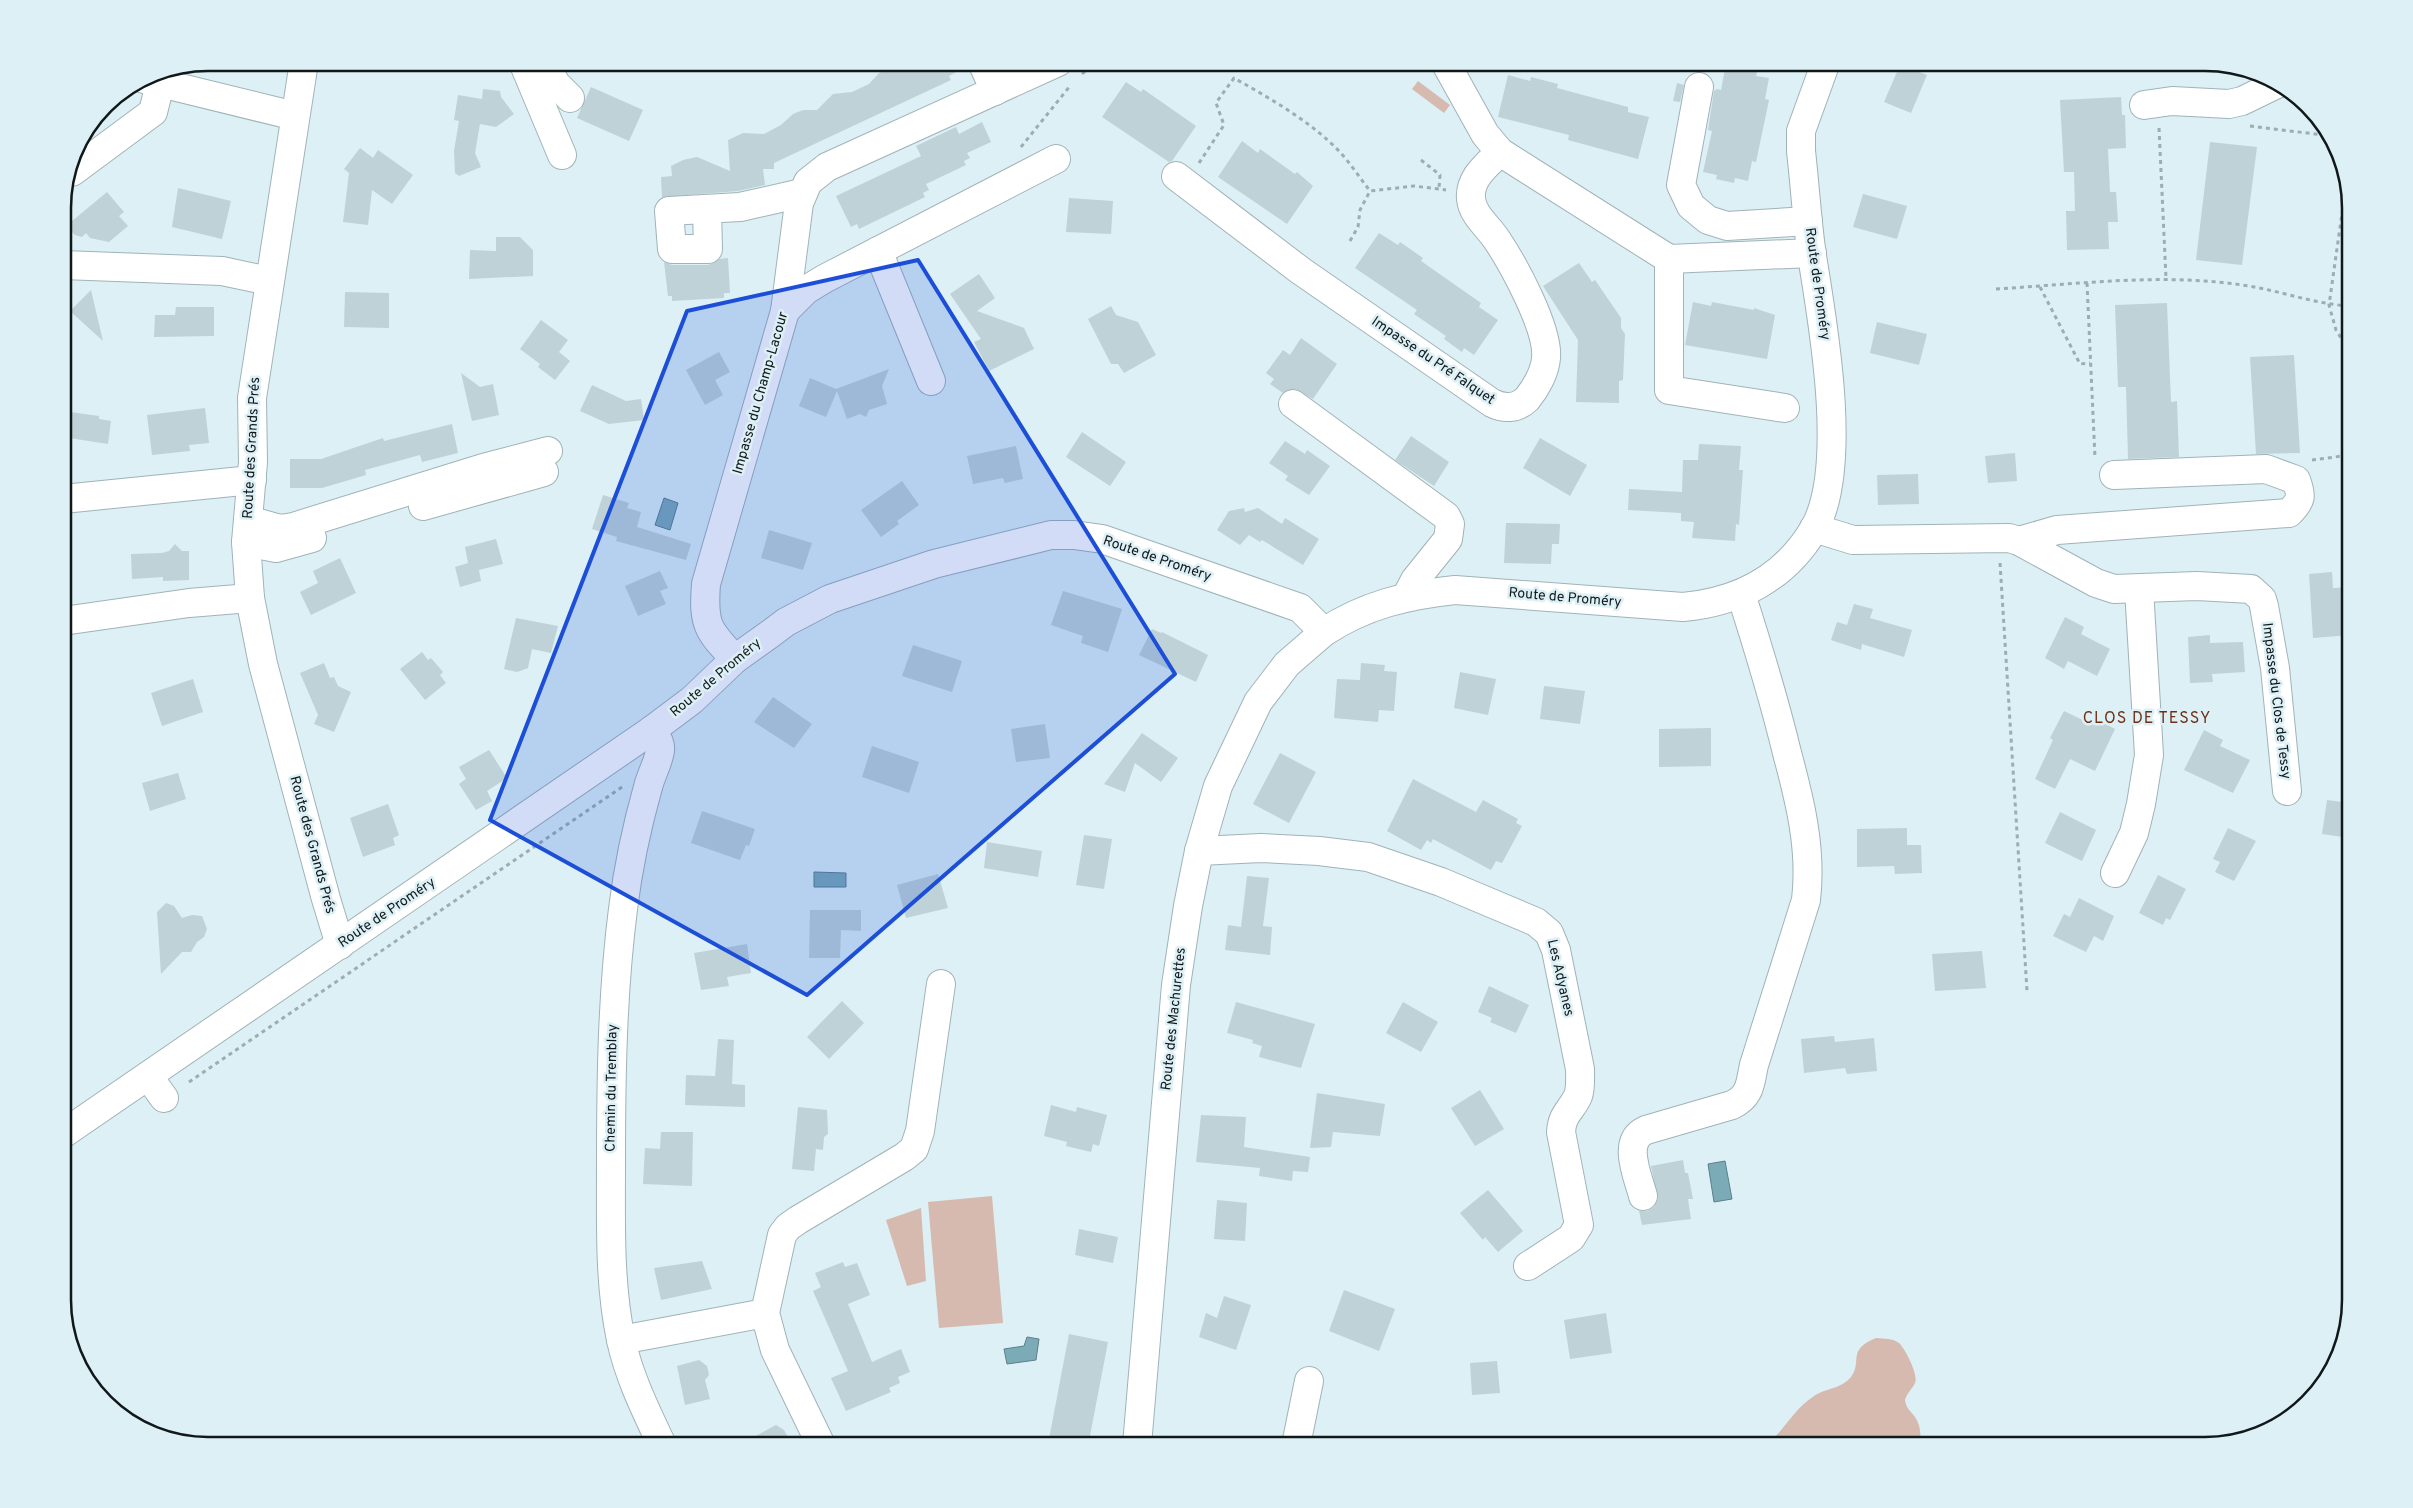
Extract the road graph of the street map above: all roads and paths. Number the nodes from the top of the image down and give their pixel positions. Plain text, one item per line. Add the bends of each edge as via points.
1 (1450, 71) edge
2 (1823, 71) edge
3 (302, 72) edge
4 (527, 72) edge
5 (549, 72) edge
6 (986, 72) edge
7 (1025, 72) edge
8 (1050, 72) edge
9 (1070, 75) edge
10 (156, 82) edge
11 (152, 84) edge
12 (1699, 87) dead end
13 (2269, 88) edge
14 (995, 91) junction
15 (570, 98) dead end
16 (2151, 104) joint
17 (295, 116) junction
18 (1019, 149) dead end
19 (1500, 152) junction
20 (562, 155) dead end
21 (1056, 159) dead end
22 (1421, 160) dead end
23 (78, 168) edge
24 (1181, 180) joint
25 (1439, 188) junction
26 (1370, 191) junction
27 (802, 193) junction
28 (1471, 196) junction
29 (707, 209) dead end
30 (1808, 220) junction
31 (2341, 220) edge
32 (1350, 241) dead end
33 (878, 252) junction
34 (1812, 253) junction
35 (1669, 259) junction
36 (72, 265) edge
37 (2166, 278) junction
38 (270, 282) junction
39 (2087, 283) junction
40 (2040, 286) junction
41 (1996, 290) dead end
42 (2329, 305) junction
43 (2341, 306) edge
44 (786, 312) junction
45 (2341, 338) edge
46 (2090, 364) junction
47 (931, 381) dead end
48 (1293, 404) dead end
49 (1785, 408) dead end
50 (2341, 456) edge
51 (546, 462) dead end
52 (2114, 475) joint
53 (252, 480) junction
54 (2296, 480) junction
55 (72, 498) edge
56 (1814, 528) junction
57 (247, 531) junction
58 (2009, 539) junction
59 (2139, 589) junction
60 (1741, 594) junction
61 (1406, 597) junction
62 (250, 598) junction
63 (72, 620) edge
64 (1324, 632) junction
65 (735, 659) junction
66 (652, 730) junction
67 (648, 785) junction
68 (2287, 791) dead end
69 (1199, 851) junction
70 (2115, 873) dead end
71 (340, 945) junction
72 (941, 984) dead end
73 (2027, 991) dead end
74 (148, 1076) junction
75 (164, 1098) joint
76 (72, 1142) edge
77 (1643, 1196) dead end
78 (1528, 1266) dead end
79 (765, 1313) junction
80 (621, 1340) junction
81 (1309, 1381) dead end
82 (658, 1437) edge
83 (818, 1437) edge
84 (1138, 1437) edge
85 (1298, 1437) edge

1 - 19 street via 1485,134
2 - 30 street, Route de Proméry via 1801,131
3 - 17 street, Route des Grands Prés
4 - 20 street
5 - 15 street
6 - 14 street
7 - 14 street, Impasse du Champ-Lacour
8 - 9 street, Impasse du Champ-Lacour
9 - 18 path
10 - 17 street
11 - 23 street via 153,112
12 - 30 street via 1681,185 1691,206 1708,220 1727,226
13 - 16 street via 2229,104
14 - 27 street, Impasse du Champ-Lacour via 827,167
16 - 37 path
17 - 38 street, Route des Grands Prés
19 - 28 street via 1475,178
19 - 35 street
21 - 33 street
22 - 25 path via 1440,175
24 - 26 path via 1224,125 1216,103 1234,78 1292,112 1339,151
24 - 28 street, Impasse du Pré Falquet via 1301,271 1484,397 1499,406 1513,407 1526,400 1536,384 1546,358 1545,341 1509,260 1478,217
25 - 26 path via 1414,186
25 - 28 path
26 - 32 path
27 - 29 street via 740,207
27 - 44 street, Impasse du Champ-Lacour via 796,213
30 - 34 street, Route de Proméry
31 - 42 path
33 - 44 street via 806,290
33 - 47 street
34 - 35 street
34 - 56 street, Route de Proméry via 1830,391 1827,486
35 - 49 street via 1669,390
36 - 38 street via 222,270
37 - 39 path
37 - 42 path via 2243,285
38 - 53 street, Route des Grands Prés via 252,398
39 - 40 path
39 - 46 path
40 - 41 path
40 - 46 path via 2080,364
42 - 43 path
42 - 45 path
44 - 65 street, Impasse du Champ-Lacour via 706,584 704,618 716,640
46 - 52 path via 2096,476
48 - 61 street via 1446,516 1451,532 1448,539 1415,580
50 - 54 path via 2313,458
51 - 57 street via 276,548
52 - 54 street via 2266,470
53 - 55 street
53 - 57 street, Route des Grands Prés
54 - 58 street via 2301,492 2298,504 2289,512 2057,530
56 - 58 street, Impasse du Clos de Tessy via 1853,540
56 - 60 street, Route de Proméry via 1792,558 1770,578
57 - 62 street, Route des Grands Prés
58 - 59 street, Impasse du Clos de Tessy via 2106,587
58 - 73 path
59 - 68 street, Impasse du Clos de Tessy via 2244,587 2262,599 2275,668
59 - 70 street via 2149,756 2134,833
60 - 61 street, Route de Proméry via 1711,604 1683,606 1455,590
60 - 77 street via 1763,661 1804,816 1808,872 1806,900 1749,1090 1732,1105 1646,1130 1635,1137 1632,1153
61 - 64 street, Route de Proméry via 1361,611
62 - 63 street
62 - 71 street, Route des Grands Prés via 263,664
64 - 65 street, Route de Proméry via 1300,608 1151,555 1102,538 1051,535 934,564 830,599 786,622
64 - 69 street, Route des Machurettes via 1287,664 1258,702 1218,786
65 - 66 street, Route de Proméry via 692,700
66 - 67 street, Chemin du Tremblay via 660,752
66 - 71 street, Route de Proméry
67 - 75 path via 633,782 612,793
67 - 80 street, Chemin du Tremblay via 623,907 610,1064 611,1233 614,1293
69 - 78 street, Les Adyanes via 1261,848 1368,856 1503,906 1536,922 1549,933 1556,950 1580,1069 1581,1086 1562,1120 1561,1132 1578,1225 1571,1238
69 - 84 street, Route des Machurettes via 1173,1016
71 - 74 street, Route de Proméry
72 - 79 street via 920,1131 914,1149 788,1227 782,1235
74 - 75 street
74 - 76 street, Route de Proméry
79 - 80 street
79 - 83 street via 776,1350
80 - 82 street, Chemin du Tremblay via 632,1378
81 - 85 street

